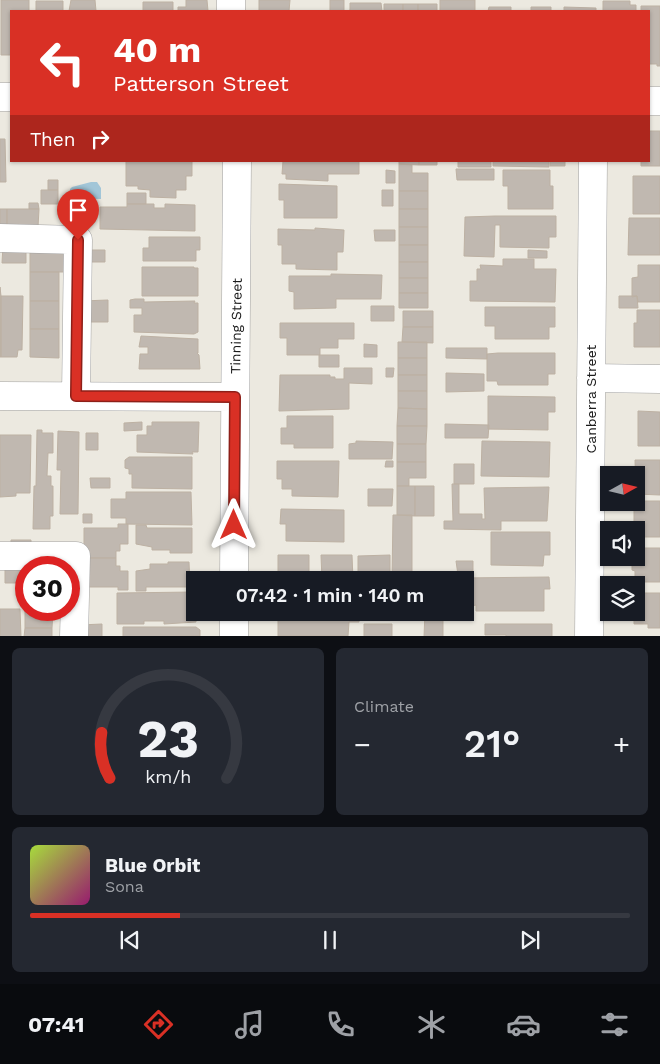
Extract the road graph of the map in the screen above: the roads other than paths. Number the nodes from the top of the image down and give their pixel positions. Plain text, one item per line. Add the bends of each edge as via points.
1 (237, 162) edge
2 (593, 162) edge
3 (0, 238) edge
4 (591, 378) junction
5 (660, 379) edge
6 (0, 396) edge
7 (76, 396) junction
8 (235, 397) junction
9 (0, 556) edge
10 (234, 571) edge
11 (234, 621) edge
12 (74, 636) edge
13 (234, 636) edge
14 (589, 636) edge

1 - 8 street, Tinning Street
2 - 4 street, Canberra Street
3 - 7 street via 78,240
4 - 5 street
4 - 14 street, Canberra Street
6 - 7 street
7 - 8 street
8 - 10 street, Tinning Street
9 - 12 street via 76,556
11 - 13 street

